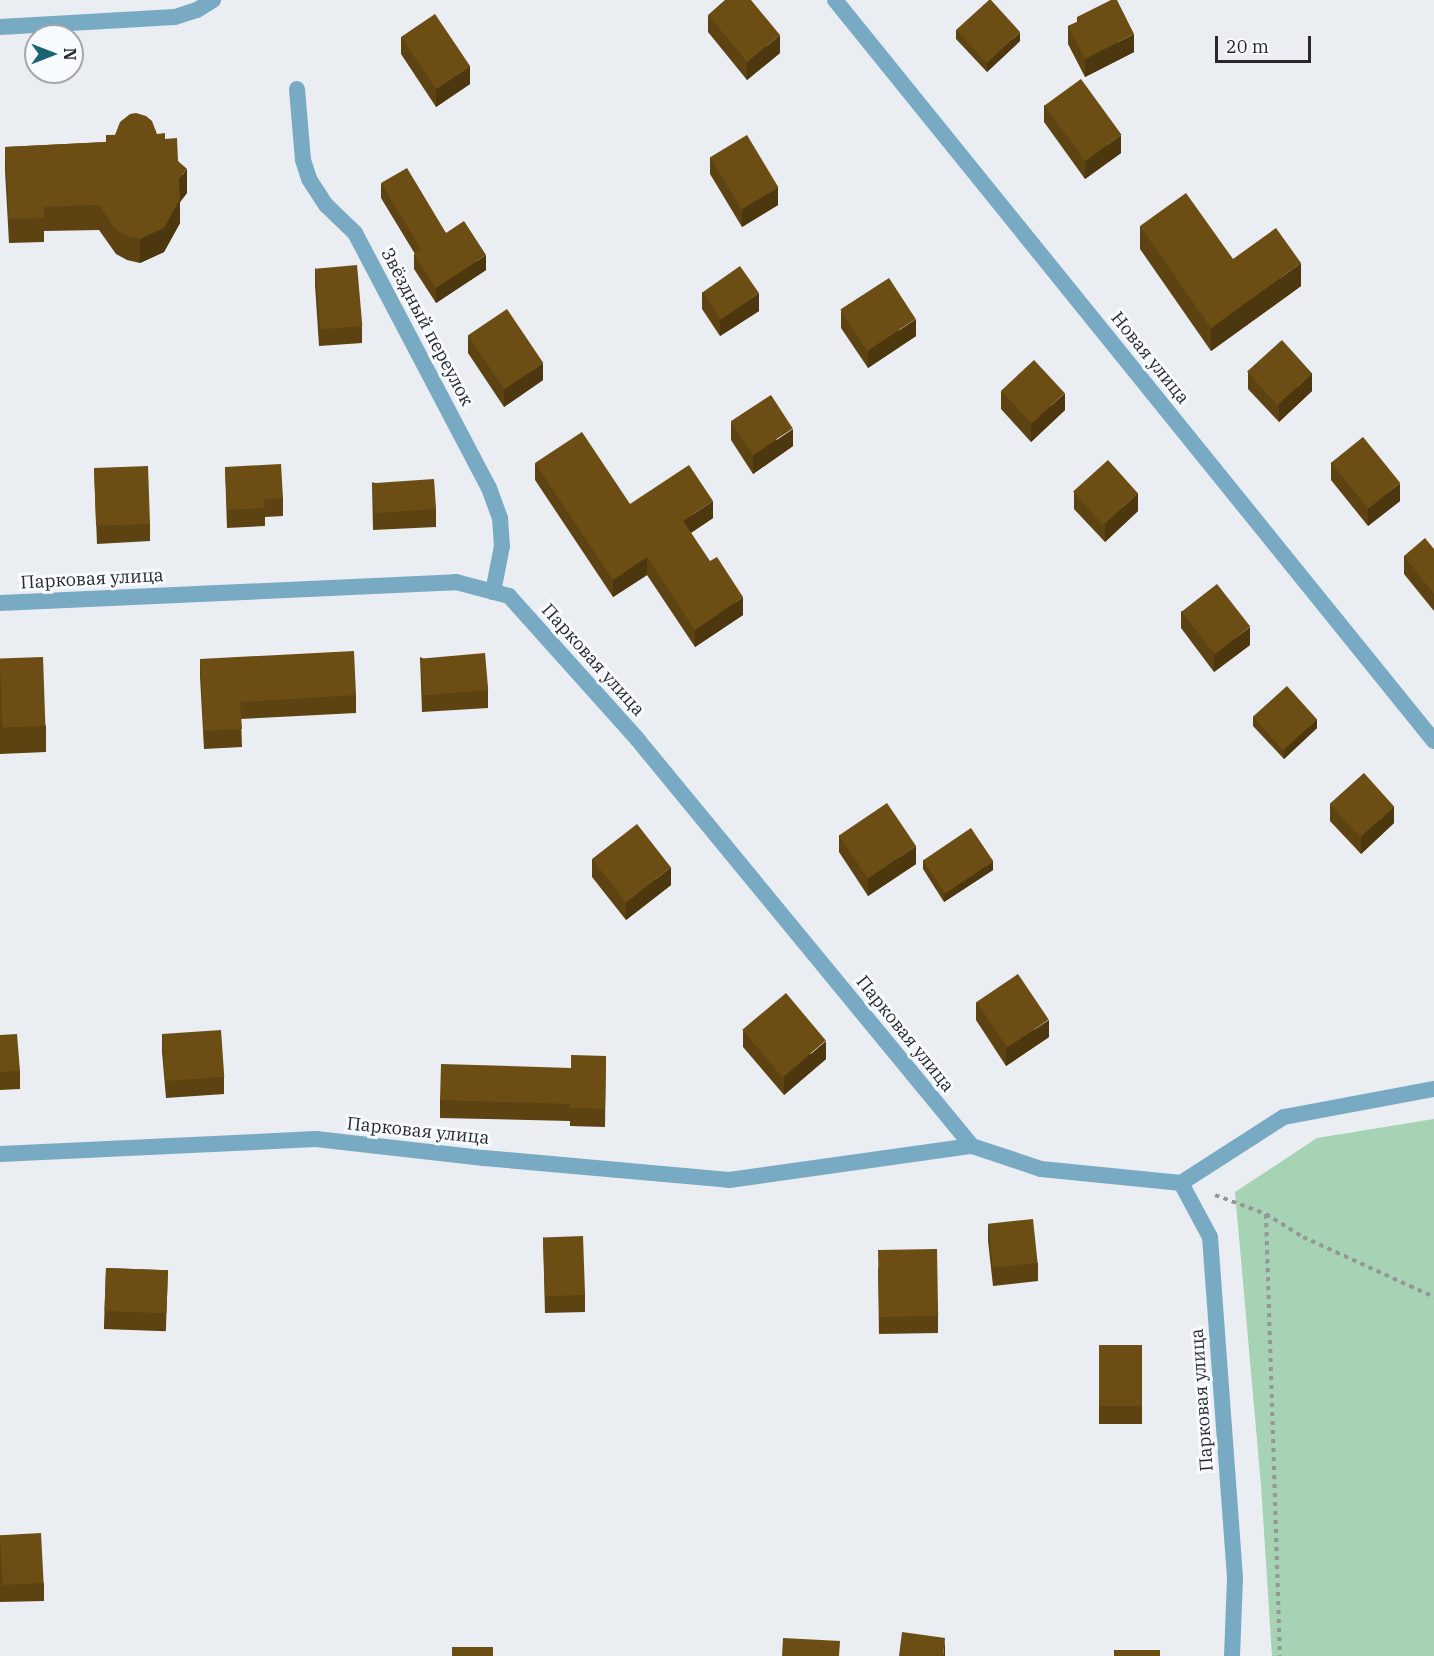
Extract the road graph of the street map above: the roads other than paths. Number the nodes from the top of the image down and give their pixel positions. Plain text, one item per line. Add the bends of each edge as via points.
1 (213, 0) edge
2 (835, 0) edge
3 (0, 27) edge
4 (297, 89) dead end
5 (493, 592) junction
6 (0, 603) edge
7 (1434, 741) edge
8 (1434, 1089) edge
9 (972, 1146) junction
10 (0, 1154) edge
11 (1181, 1183) junction
12 (1232, 1656) edge

1 - 3 street via 175,17
2 - 7 street, Новая улица
4 - 5 street, Звёздный переулок via 303,160 309,179 326,205 355,233 489,488 500,518 502,546
5 - 6 street, Парковая улица via 456,582
5 - 9 street, Парковая улица via 509,596 638,740
8 - 11 street via 1284,1117
9 - 10 street, Парковая улица via 729,1180 316,1139
9 - 11 street, Парковая улица via 1041,1169
11 - 12 street, Парковая улица via 1210,1236 1235,1578

